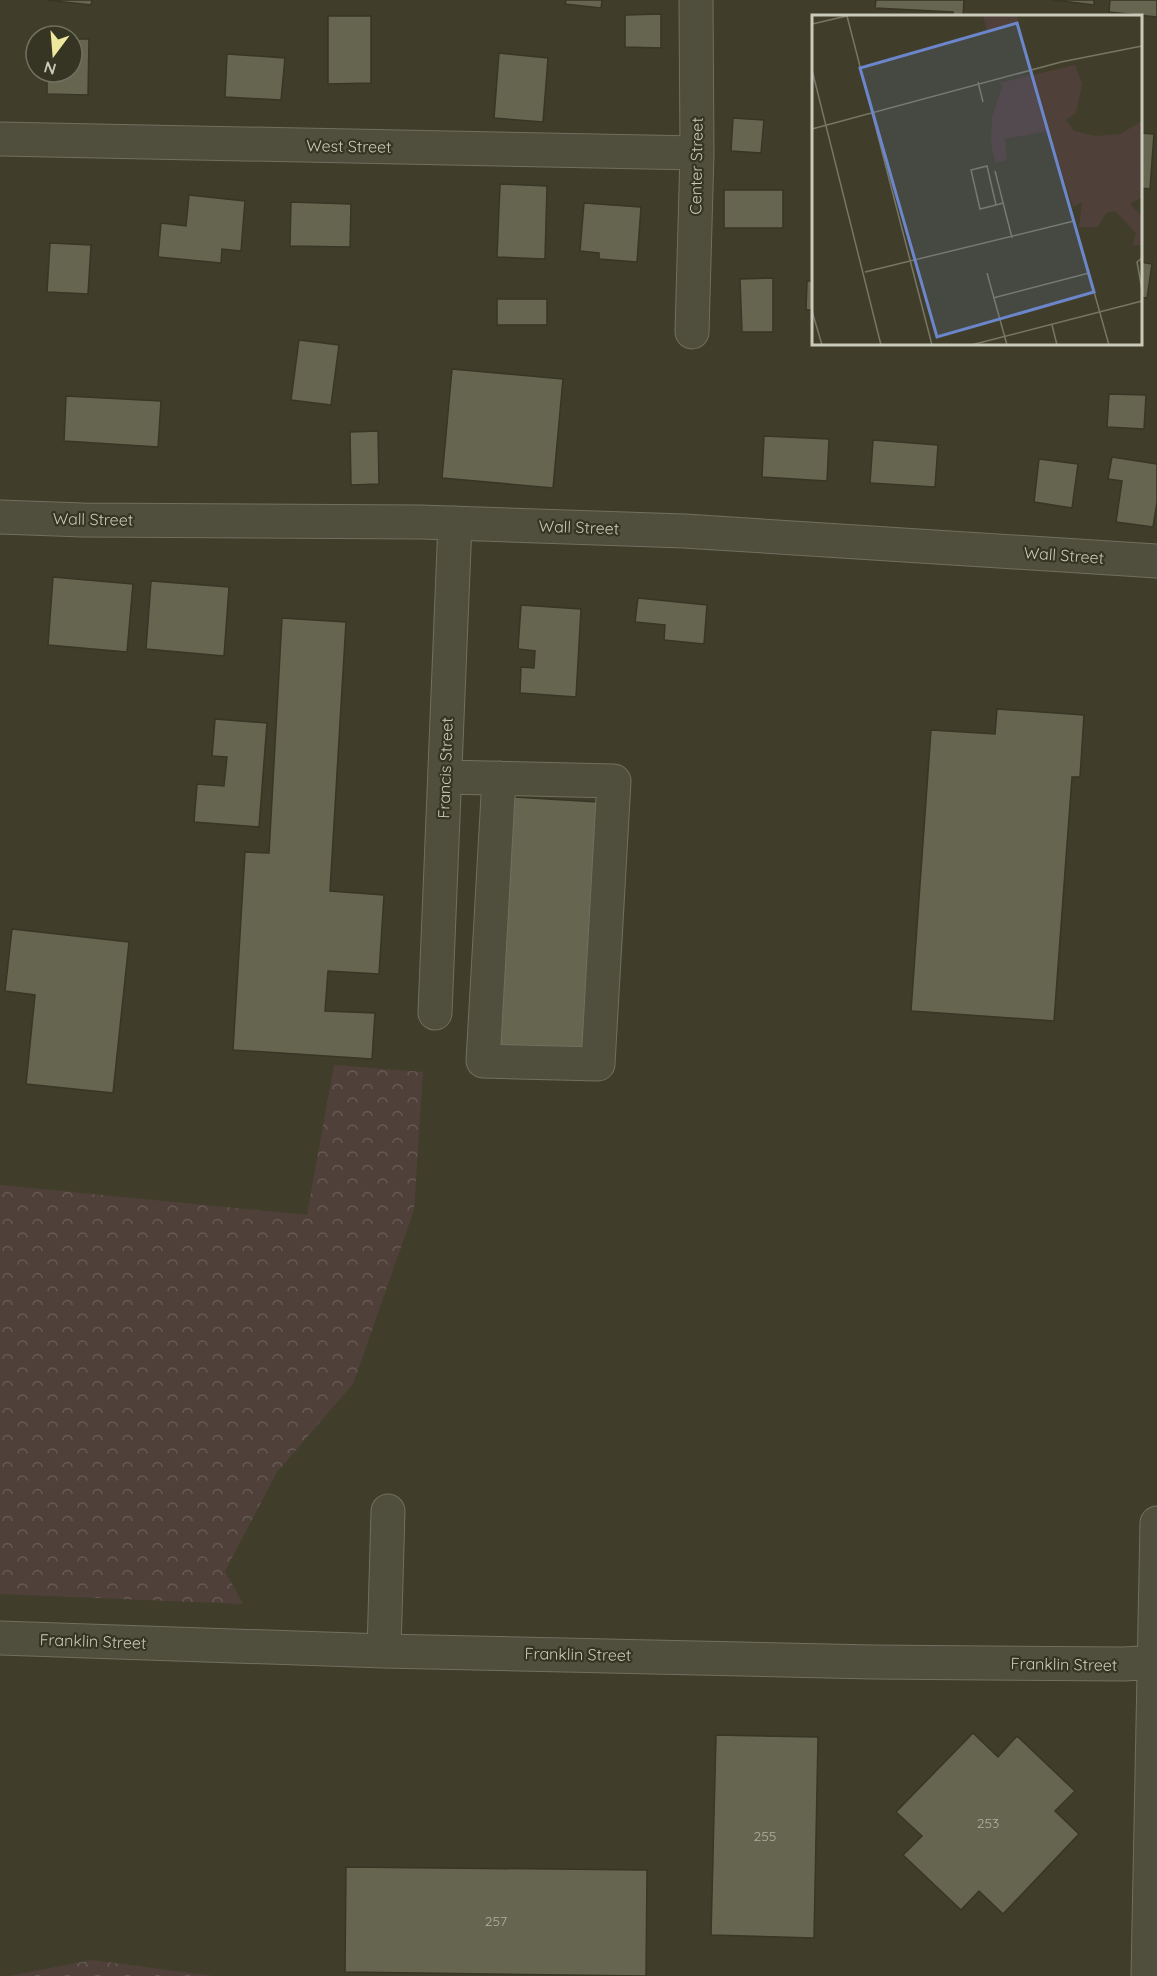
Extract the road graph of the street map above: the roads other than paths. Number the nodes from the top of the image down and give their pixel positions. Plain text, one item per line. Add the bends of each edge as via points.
1 (696, 0) edge
2 (0, 139) edge
3 (697, 153) junction
4 (692, 332) dead end
5 (0, 517) edge
6 (455, 523) junction
7 (1157, 561) edge
8 (445, 777) junction
9 (499, 778) junction
10 (435, 1013) dead end
11 (388, 1511) dead end
12 (1157, 1523) edge
13 (0, 1638) edge
14 (384, 1651) junction
15 (1155, 1663) edge
16 (1148, 1976) edge

1 - 3 street, Center Street
2 - 3 street, West Street
3 - 4 street, Center Street
5 - 6 street, Wall Street
6 - 7 street, Wall Street via 684,531
6 - 8 street, Francis Street
8 - 9 street
8 - 10 street, Francis Street
9 - 9 street via 614,781 598,1064 483,1061
11 - 14 street
12 - 15 street
13 - 14 street, Franklin Street
14 - 15 street, Franklin Street via 873,1662
15 - 16 street

